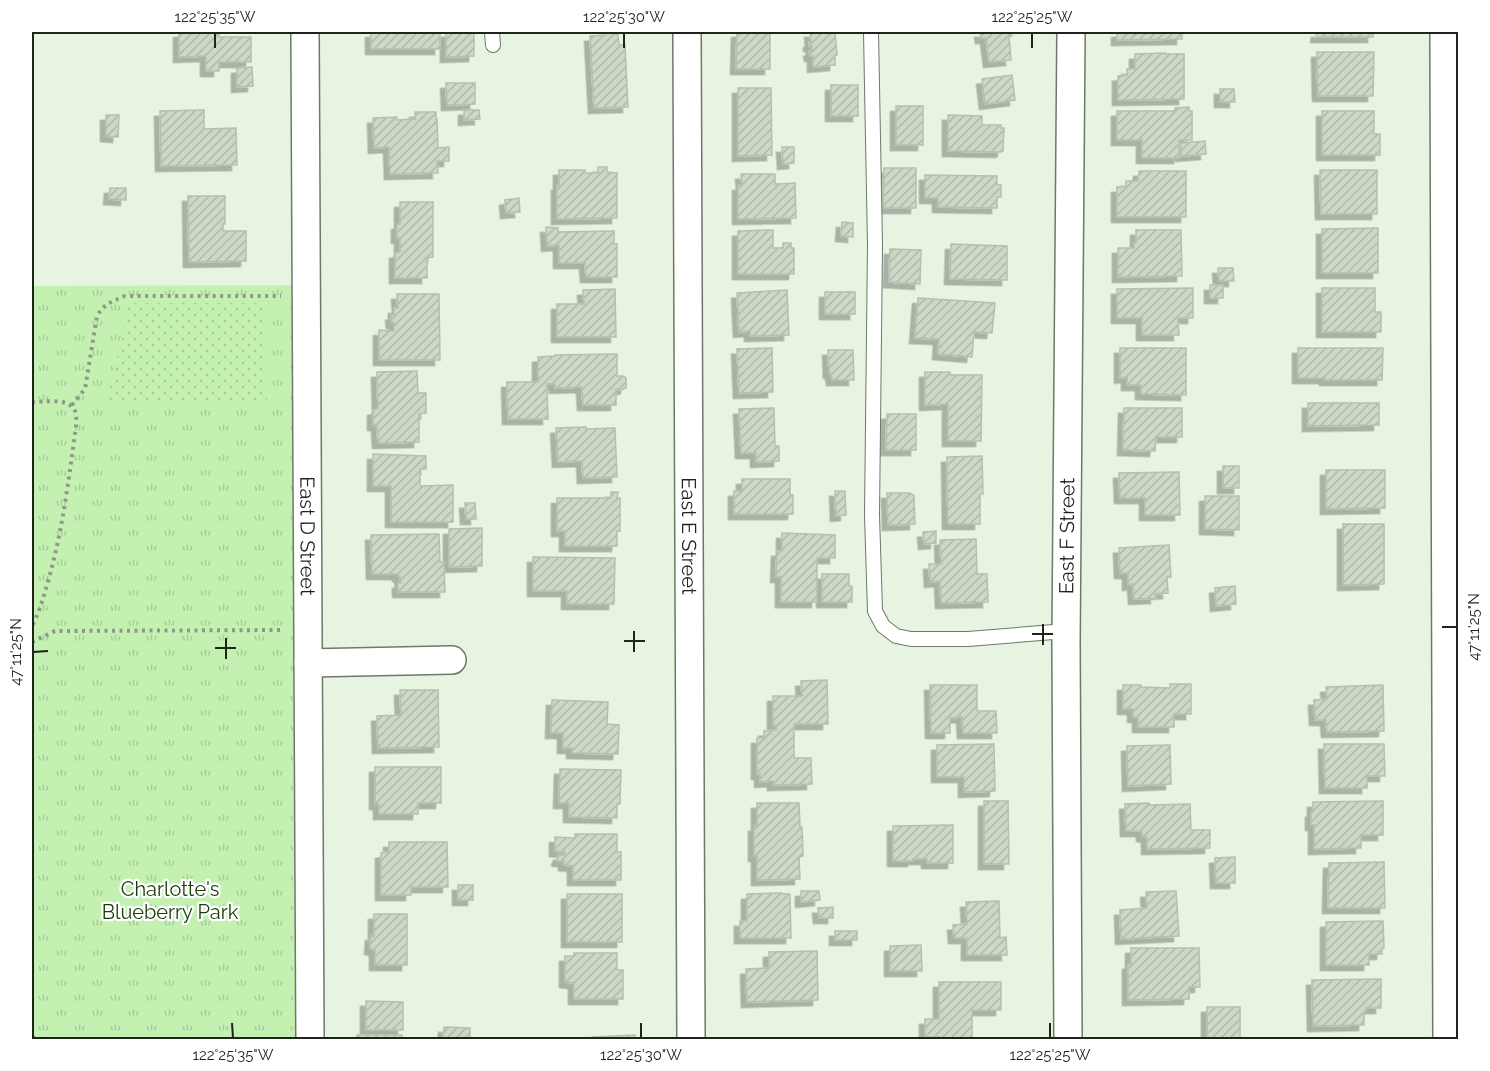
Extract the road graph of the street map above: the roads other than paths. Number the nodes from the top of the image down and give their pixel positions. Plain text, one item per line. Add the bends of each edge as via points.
1 (305, 32) edge
2 (687, 32) edge
3 (871, 32) edge
4 (1071, 32) edge
5 (1443, 32) edge
6 (1066, 630) junction
7 (452, 660) dead end
8 (308, 663) junction
9 (310, 1040) edge
10 (691, 1040) edge
11 (1068, 1040) edge
12 (1447, 1040) edge

1 - 8 street, East D Street
2 - 10 street, East E Street
3 - 6 lane via 875,611 896,636 911,639 968,639
4 - 6 street, East F Street
5 - 12 street
6 - 11 street, East F Street
7 - 8 street
8 - 9 street, East D Street

